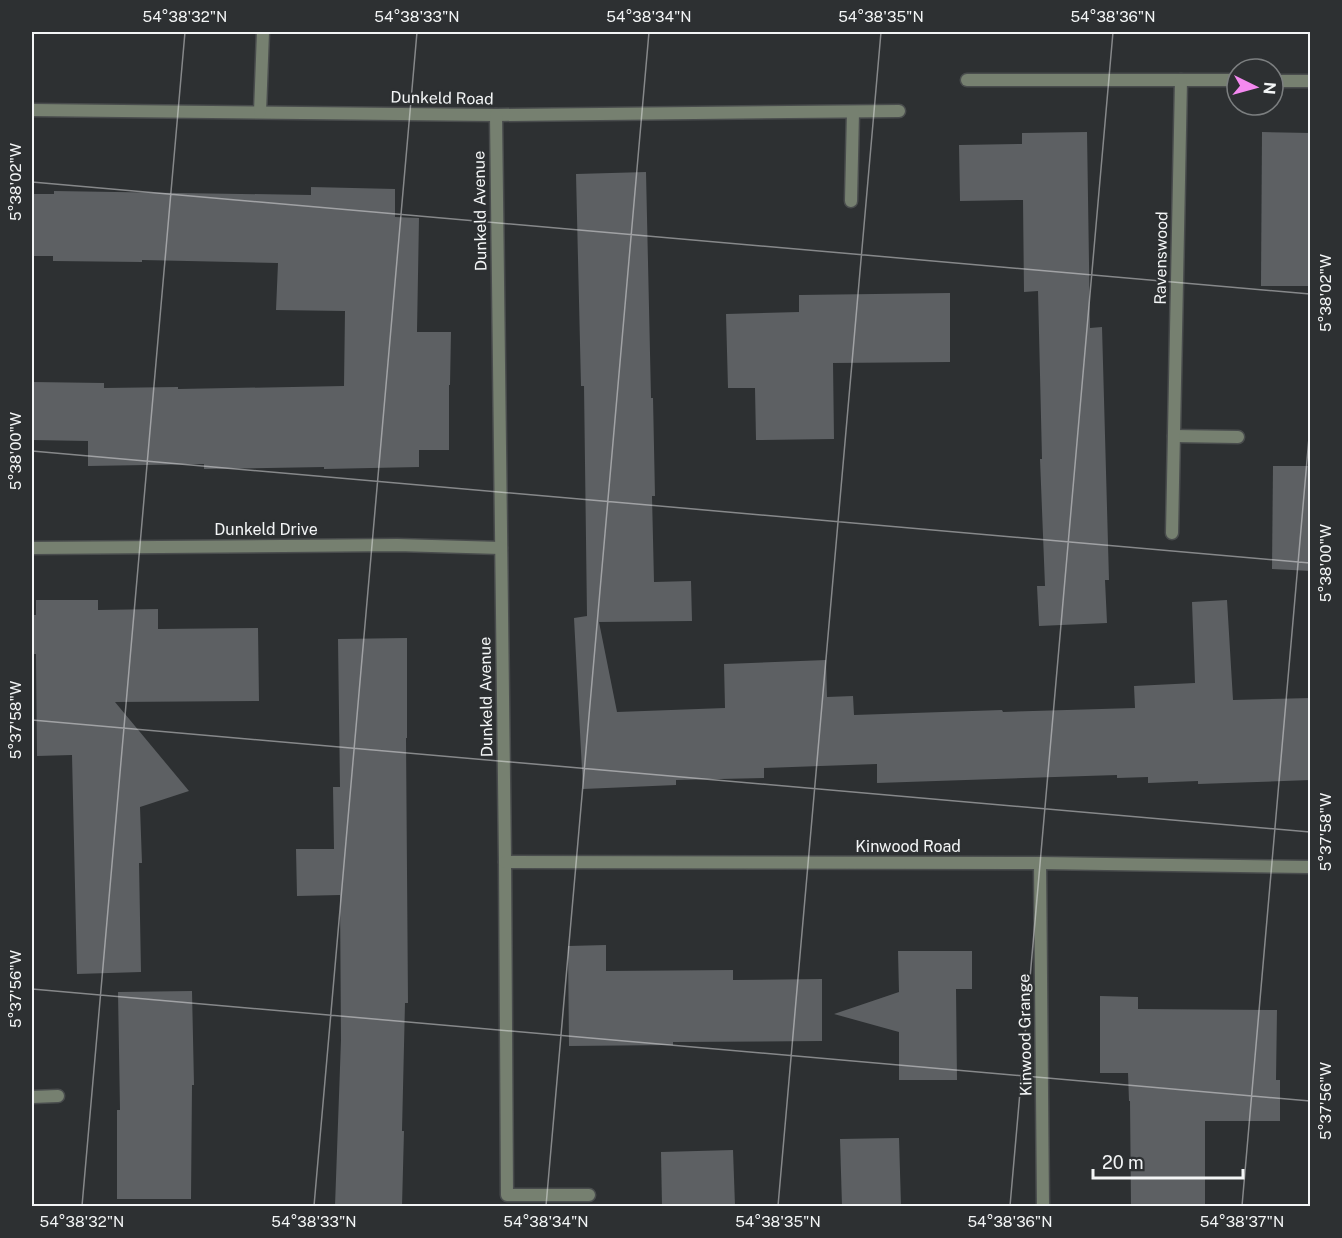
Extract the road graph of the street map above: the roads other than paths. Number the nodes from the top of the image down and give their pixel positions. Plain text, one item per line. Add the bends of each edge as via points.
1 (263, 32) edge
2 (967, 80) dead end
3 (1181, 80) junction
4 (1225, 80) edge
5 (1285, 81) edge
6 (1311, 81) edge
7 (32, 110) edge
8 (260, 111) junction
9 (899, 111) dead end
10 (853, 112) junction
11 (496, 115) junction
12 (851, 201) dead end
13 (1174, 436) junction
14 (1238, 437) dead end
15 (1172, 533) dead end
16 (32, 548) edge
17 (501, 548) junction
18 (505, 862) junction
19 (1040, 863) junction
20 (1311, 867) edge
21 (32, 1096) edge
22 (57, 1096) dead end
23 (589, 1195) dead end
24 (1043, 1206) edge

1 - 8 street
2 - 3 street
3 - 4 street
3 - 13 street, Ravenswood
5 - 6 street
7 - 8 street, Dunkeld Road
8 - 11 street, Dunkeld Road
9 - 10 street, Dunkeld Road
10 - 11 street, Dunkeld Road
10 - 12 street
11 - 17 street, Dunkeld Avenue
13 - 14 street
13 - 15 street, Ravenswood
16 - 17 street, Dunkeld Drive
17 - 18 street, Dunkeld Avenue
18 - 19 street, Kinwood Road
18 - 23 street, Dunkeld Avenue via 507,1195
19 - 20 street, Kinwood Road
19 - 24 street, Kinwood Grange
21 - 22 street

